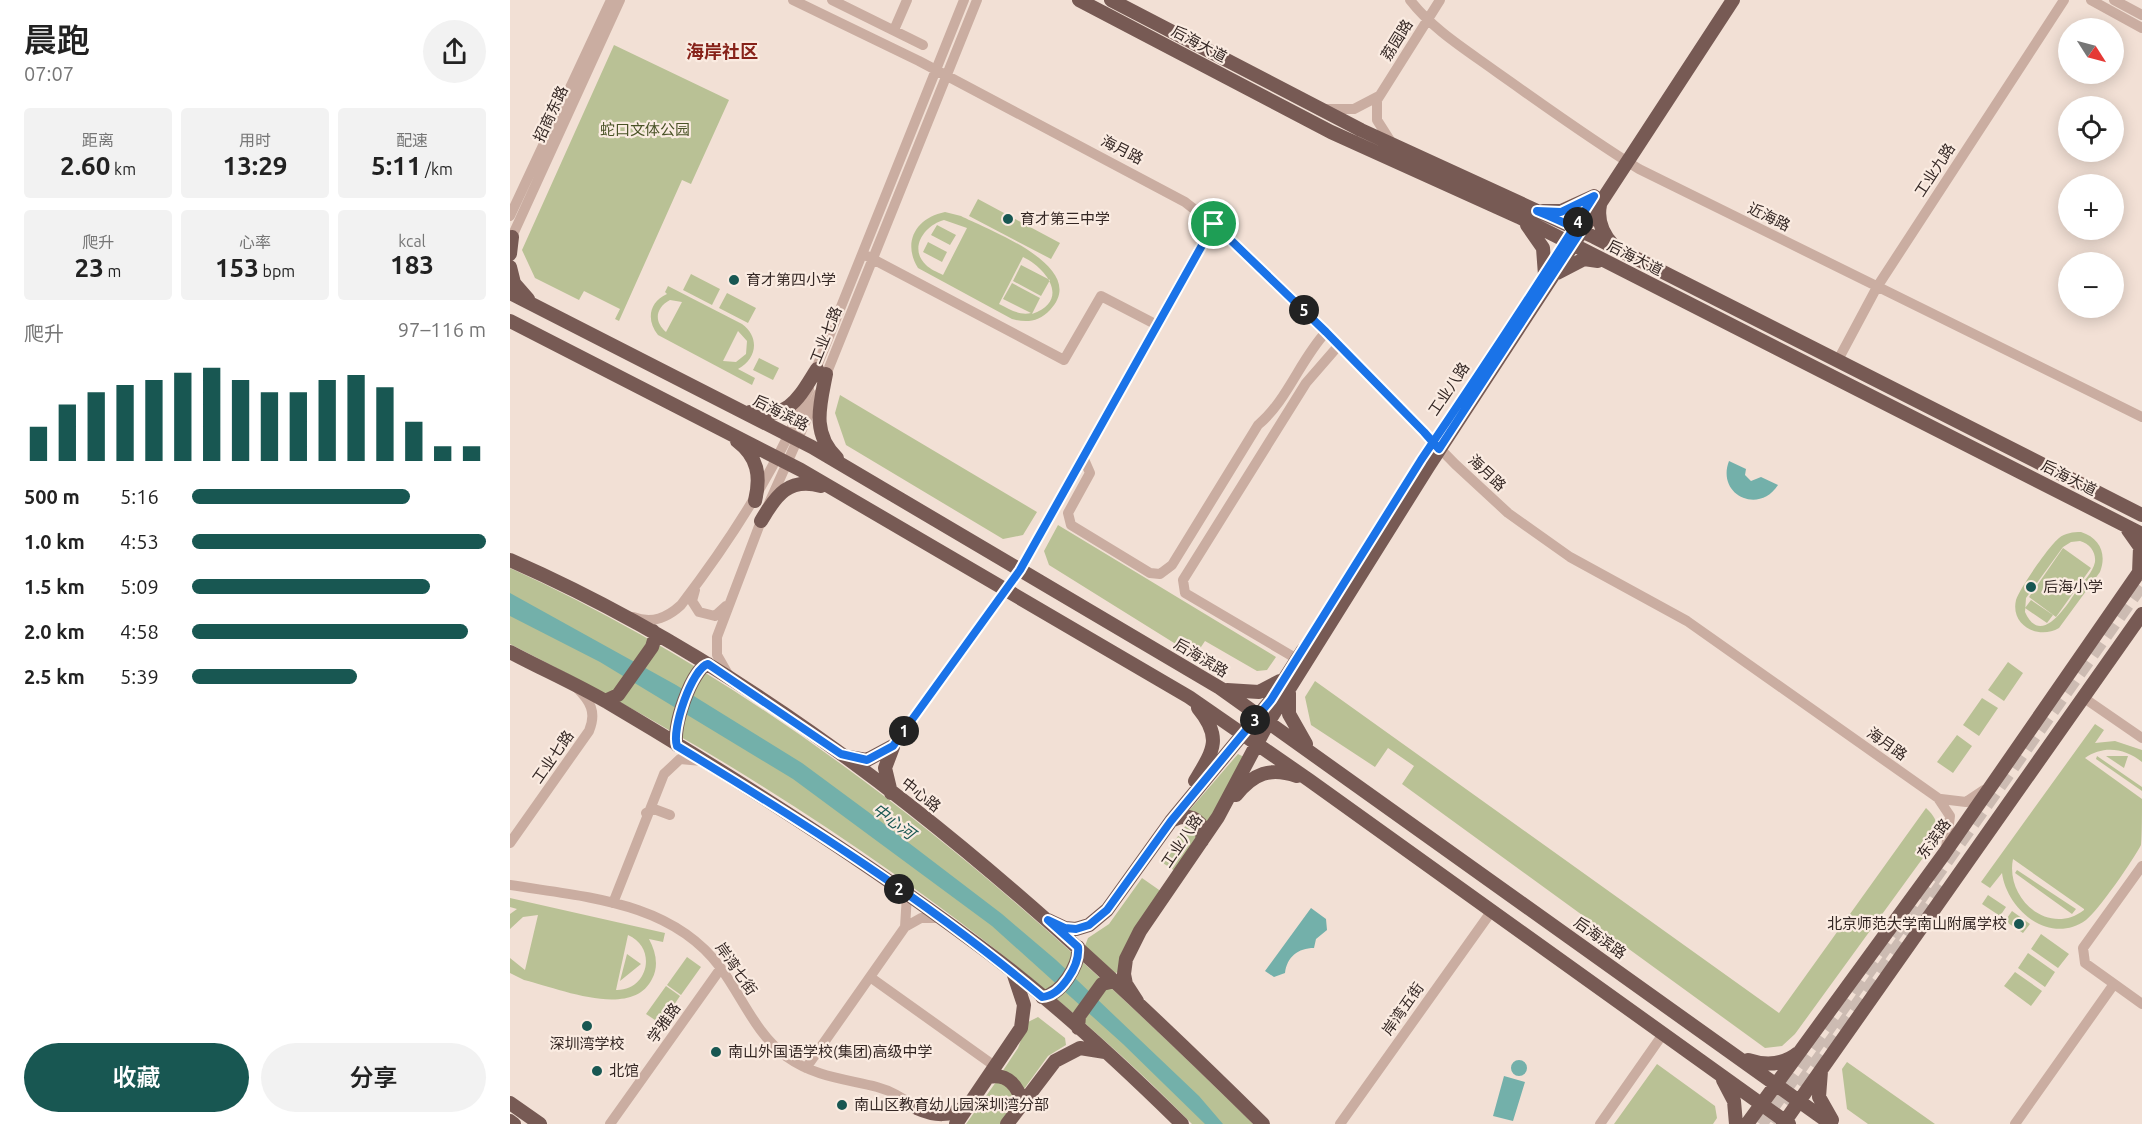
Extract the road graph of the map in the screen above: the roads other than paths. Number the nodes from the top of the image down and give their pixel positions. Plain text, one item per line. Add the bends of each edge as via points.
1 (611, 0) edge
2 (620, 0) edge
3 (795, 0) edge
4 (832, 0) edge
5 (907, 0) edge
6 (964, 0) edge
7 (977, 0) edge
8 (1079, 0) edge
9 (1111, 0) edge
10 (1410, 0) edge
11 (1440, 0) edge
12 (1722, 0) edge
13 (1732, 0) edge
14 (2064, 0) edge
15 (2091, 0) edge
16 (2114, 0) edge
17 (849, 4) edge
18 (2142, 15) edge
19 (1427, 20) junction
20 (2142, 28) edge
21 (894, 30) junction
22 (923, 45) dead end
23 (936, 69) junction
24 (946, 75) junction
25 (1379, 96) junction
26 (1319, 108) junction
27 (1395, 145) junction
28 (1622, 159) junction
29 (1598, 197) junction
30 (1537, 211) junction
31 (510, 216) edge
32 (1518, 218) junction
33 (1214, 224) junction
34 (1578, 230) junction
35 (511, 239) edge
36 (1569, 243) junction
37 (1619, 250) junction
38 (510, 254) edge
39 (867, 256) junction
40 (1612, 265) junction
41 (510, 267) edge
42 (1549, 275) junction
43 (1877, 287) junction
44 (510, 293) edge
45 (536, 306) junction
46 (510, 321) edge
47 (1157, 325) junction
48 (510, 327) edge
49 (579, 328) junction
50 (526, 329) junction
51 (1326, 332) junction
52 (1339, 345) junction
53 (568, 350) junction
54 (1838, 360) junction
55 (821, 371) junction
56 (702, 391) junction
57 (734, 407) junction
58 (691, 412) junction
59 (2142, 417) edge
60 (716, 425) junction
61 (793, 437) junction
62 (1436, 446) junction
63 (1083, 457) junction
64 (782, 460) junction
65 (850, 469) junction
66 (839, 492) junction
67 (755, 501) junction
68 (2127, 507) junction
69 (2142, 508) edge
70 (2142, 515) edge
71 (761, 521) junction
72 (2122, 524) junction
73 (2142, 534) edge
74 (510, 560) edge
75 (1020, 570) junction
76 (2140, 570) edge
77 (695, 587) junction
78 (1006, 591) junction
79 (730, 602) junction
80 (624, 614) junction
81 (2142, 614) edge
82 (653, 631) junction
83 (510, 652) edge
84 (1297, 659) junction
85 (703, 667) junction
86 (731, 679) junction
87 (1289, 681) junction
88 (574, 686) junction
89 (1220, 688) junction
90 (1189, 698) junction
91 (2084, 698) junction
92 (605, 701) junction
93 (1264, 718) junction
94 (1244, 734) junction
95 (2142, 738) edge
96 (1257, 743) junction
97 (677, 746) junction
98 (893, 746) junction
99 (1311, 751) junction
100 (841, 754) junction
101 (703, 761) junction
102 (1309, 780) junction
103 (1995, 781) junction
104 (891, 793) junction
105 (1938, 798) junction
106 (646, 813) junction
107 (670, 815) dead end
108 (1218, 817) junction
109 (1171, 821) junction
110 (1202, 841) junction
111 (510, 843) edge
112 (1944, 854) junction
113 (2142, 866) edge
114 (510, 885) edge
115 (907, 895) junction
116 (613, 903) junction
117 (1491, 912) junction
118 (940, 918) junction
119 (1048, 920) junction
120 (905, 927) junction
121 (1078, 947) junction
122 (721, 968) junction
123 (1013, 973) junction
124 (870, 976) junction
125 (1109, 983) junction
126 (2114, 984) junction
127 (1049, 995) junction
128 (1137, 1001) junction
129 (2142, 1004) edge
130 (1666, 1005) junction
131 (1079, 1022) junction
132 (1663, 1034) junction
133 (1802, 1050) junction
134 (1105, 1052) junction
135 (1737, 1055) junction
136 (806, 1068) junction
137 (1821, 1068) junction
138 (993, 1072) junction
139 (1720, 1075) junction
140 (1776, 1084) junction
141 (1799, 1101) junction
142 (971, 1102) junction
143 (510, 1103) edge
144 (1022, 1104) junction
145 (1761, 1104) junction
146 (917, 1108) junction
147 (510, 1121) edge
148 (1785, 1123) edge
149 (514, 1124) edge
150 (540, 1124) edge
151 (610, 1124) edge
152 (929, 1124) edge
153 (956, 1124) edge
154 (1007, 1124) edge
155 (1182, 1124) edge
156 (1263, 1124) edge
157 (1340, 1124) edge
158 (1599, 1124) edge
159 (1736, 1124) edge
160 (1747, 1124) edge
161 (1833, 1124) edge
162 (2015, 1124) edge

1 - 31 street, 招商东路
2 - 35 street, 招商东路
3 - 23 street, 海月路
4 - 17 street
5 - 21 street
6 - 23 street, 工业七路
7 - 24 street, 工业七路
8 - 32 main road, 后海大道 via 1356,145
9 - 26 main road, 后海大道
10 - 19 street, 近海路
11 - 19 street, 荔园路
12 - 28 main road
13 - 28 main road
14 - 43 street, 工业九路
15 - 20 street
16 - 18 street
17 - 21 street
19 - 25 street, 荔园路
19 - 28 street, 近海路
21 - 22 street
23 - 24 street, 海月路
23 - 39 street, 工业七路
24 - 33 street, 海月路 via 1163,189
24 - 39 street, 工业七路
25 - 26 street via 1354,109
25 - 27 street via 1379,128
26 - 27 main road, 后海大道
27 - 30 main road, 后海大道
28 - 29 main road
28 - 43 street, 近海路
29 - 30 main road via 1561,212
29 - 34 main road
29 - 37 main road via 1603,231
30 - 34 main road, 后海大道
32 - 36 main road, 后海大道
32 - 42 main road via 1539,239
33 - 47 street
33 - 51 street, 海月路
34 - 36 main road, 工业八路
34 - 37 main road, 后海大道
35 - 38 main road
36 - 40 main road, 后海大道
36 - 42 main road, 工业八路
37 - 54 main road, 后海大道
39 - 47 street via 1064,360 1101,296
39 - 55 street, 工业七路
40 - 42 main road via 1584,259
40 - 72 main road, 后海大道
41 - 45 main road via 514,283
42 - 62 main road, 工业八路
43 - 54 street, 工业九路
43 - 59 street, 近海路
44 - 45 main road, 后海滨路
45 - 49 main road, 后海滨路
46 - 50 main road
47 - 63 street
48 - 50 main road
49 - 53 main road via 566,338
49 - 56 main road, 后海滨路
50 - 53 main road
51 - 52 street, 海月路
51 - 63 street via 1271,416 1258,425 1164,572 1150,573 1071,525 1068,513 1090,473
52 - 62 street, 海月路
52 - 84 street via 1306,382 1183,580 1185,593
53 - 58 main road
54 - 68 main road, 后海大道
55 - 57 main road via 795,402 780,412
55 - 61 street, 工业七路
55 - 65 main road via 820,430 828,448
56 - 57 main road, 后海滨路
56 - 58 main road via 703,405
57 - 61 main road, 后海滨路
58 - 60 main road
60 - 64 main road
60 - 67 main road via 754,460 759,477
61 - 64 street, 工业七路
61 - 65 main road, 后海滨路
62 - 84 main road, 工业八路
62 - 87 main road, 工业八路
62 - 105 street, 海月路 via 1535,534 1687,621
63 - 75 street
64 - 66 main road
64 - 67 street, 工业七路
64 - 71 street, 工业七路
65 - 75 main road, 后海滨路
66 - 71 main road via 796,483 777,495
66 - 78 main road
67 - 77 street, 工业七路
68 - 69 main road
68 - 70 main road, 后海大道
71 - 79 street, 工业七路
72 - 73 main road, 后海大道
72 - 76 main road via 2140,547
74 - 80 main road, 中心路
75 - 78 street
75 - 89 main road, 后海滨路
76 - 103 main road, 东滨路
77 - 79 street via 694,608 707,616 722,612
77 - 80 street, 工业七路 via 667,616 649,621
78 - 90 main road
78 - 98 street
79 - 86 street, 工业七路 via 716,646 721,665
80 - 82 main road, 中心路
81 - 91 main road
82 - 85 main road, 中心路
82 - 92 main road via 652,647 618,694
83 - 88 main road
84 - 87 main road, 工业八路
85 - 86 main road, 中心路
85 - 97 main road via 675,729
86 - 100 main road, 中心路
87 - 89 main road via 1259,692
87 - 93 main road, 工业八路
87 - 99 main road via 1289,714
88 - 92 main road
88 - 111 street, 工业七路 via 591,705 592,724
89 - 93 main road, 后海滨路
90 - 94 main road
90 - 109 main road via 1208,722 1215,740 1210,756
91 - 95 street
91 - 137 main road
92 - 97 main road
93 - 94 main road, 工业八路
93 - 96 main road, 工业八路
93 - 99 main road, 后海滨路
94 - 96 main road
94 - 109 main road, 工业八路
96 - 102 main road
96 - 108 main road, 工业八路
97 - 101 main road
98 - 100 main road via 867,760
98 - 104 main road via 885,768
99 - 130 main road, 后海滨路
100 - 104 main road, 中心路
101 - 106 street via 680,759 671,765
101 - 115 main road
102 - 108 main road via 1280,771 1257,775
102 - 117 main road
103 - 105 street via 1966,802
103 - 112 main road, 东滨路
104 - 119 main road, 中心路
105 - 112 street via 1950,816
106 - 107 street via 654,809
106 - 116 street
108 - 110 main road, 工业八路
109 - 110 main road via 1184,816 1195,818 1203,828
109 - 119 main road, 工业八路 via 1117,898 1098,918 1089,925 1071,929
110 - 128 main road, 工业八路 via 1131,946 1124,974
112 - 133 main road, 东滨路
113 - 126 street via 2083,948 2085,963
114 - 116 street, 岸湾七街
115 - 118 main road
115 - 120 street
116 - 122 street, 岸湾七街 via 677,927 698,942
117 - 132 main road
117 - 157 street, 岸湾五街
118 - 120 street via 921,918
118 - 123 main road
119 - 121 main road, 中心路
120 - 124 street
121 - 125 main road, 中心路
121 - 127 main road via 1078,962
122 - 136 street, 岸湾七街 via 766,1039
122 - 151 street, 学雅路
123 - 127 main road
123 - 138 main road via 1024,1015 1013,1042
124 - 136 street
124 - 138 street
125 - 128 main road, 中心路
125 - 131 main road
126 - 129 street
126 - 162 street
127 - 131 main road
128 - 156 main road, 中心路
130 - 132 main road via 1671,1020
130 - 135 main road, 后海滨路
131 - 134 main road
132 - 139 main road
132 - 158 street
133 - 135 main road via 1768,1064
133 - 140 main road, 东滨路
134 - 144 main road via 1080,1048 1063,1054
134 - 155 main road
135 - 140 main road, 后海滨路
136 - 146 street, 岸湾七街 via 891,1092
137 - 141 main road
137 - 161 main road via 1819,1097
138 - 142 main road
138 - 144 main road via 1018,1090
139 - 145 main road
139 - 159 main road via 1734,1101
140 - 141 main road, 后海滨路
140 - 145 main road, 东滨路
141 - 148 main road
141 - 161 main road, 后海滨路
142 - 146 main road via 956,1113 942,1115
142 - 153 main road
143 - 150 main road
144 - 154 main road
145 - 148 main road
145 - 160 main road, 东滨路
146 - 152 main road
147 - 149 main road

